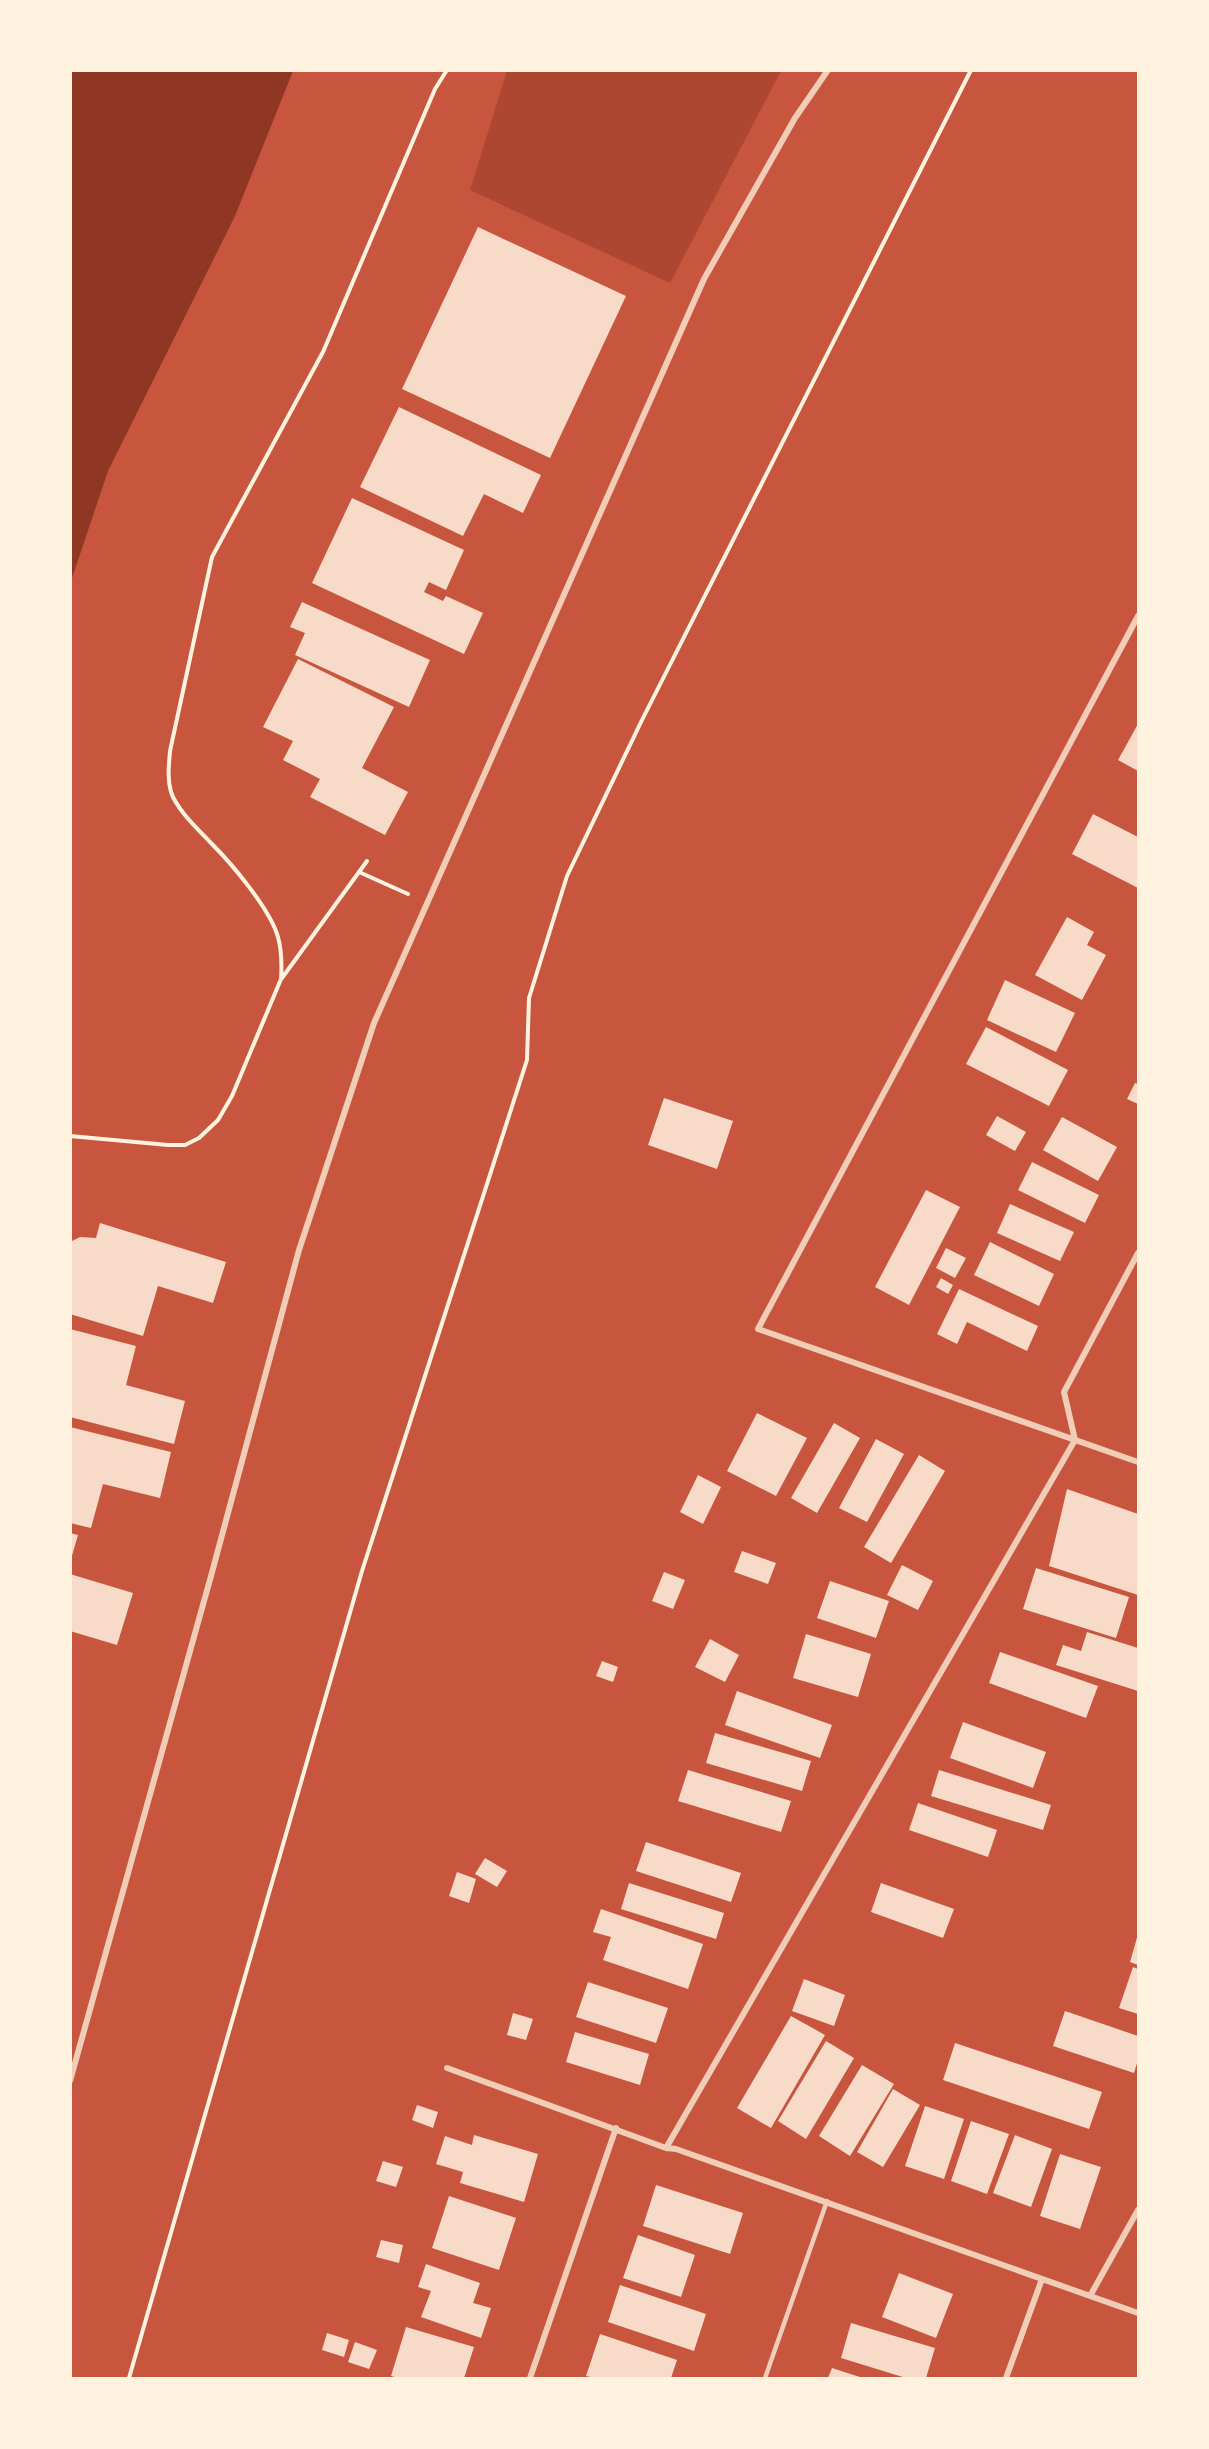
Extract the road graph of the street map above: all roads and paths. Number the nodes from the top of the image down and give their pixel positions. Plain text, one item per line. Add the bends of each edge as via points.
1 (447, 70) edge
2 (828, 70) edge
3 (971, 70) edge
4 (1138, 616) edge
5 (367, 861) dead end
6 (359, 872) junction
7 (427, 903) junction
8 (281, 979) junction
9 (70, 1136) edge
10 (1138, 1253) edge
11 (1075, 1440) junction
12 (1138, 1462) edge
13 (447, 2067) dead end
14 (70, 2081) edge
15 (616, 2128) junction
16 (666, 2148) junction
17 (827, 2201) junction
18 (1138, 2210) edge
19 (1041, 2279) junction
20 (1090, 2296) junction
21 (1138, 2313) edge
22 (129, 2379) edge
23 (530, 2379) edge
24 (765, 2379) edge
25 (1006, 2379) edge

1 - 8 path via 323,352 212,557 170,751 168,778 172,795 228,859 267,915 277,935
2 - 7 street via 795,118 704,279
3 - 22 path via 567,876 529,998 527,1060 362,1571
4 - 11 street via 758,1329
5 - 6 path
6 - 7 path
6 - 8 path
7 - 14 street via 374,1023 299,1250
8 - 9 path via 232,1096 218,1120 199,1138 185,1145 168,1145
10 - 11 street via 1064,1392
11 - 12 street
11 - 16 street
13 - 15 street
15 - 16 street
15 - 23 street
16 - 17 street
17 - 19 street
17 - 24 lane
18 - 20 street
19 - 20 street
19 - 25 street
20 - 21 street

